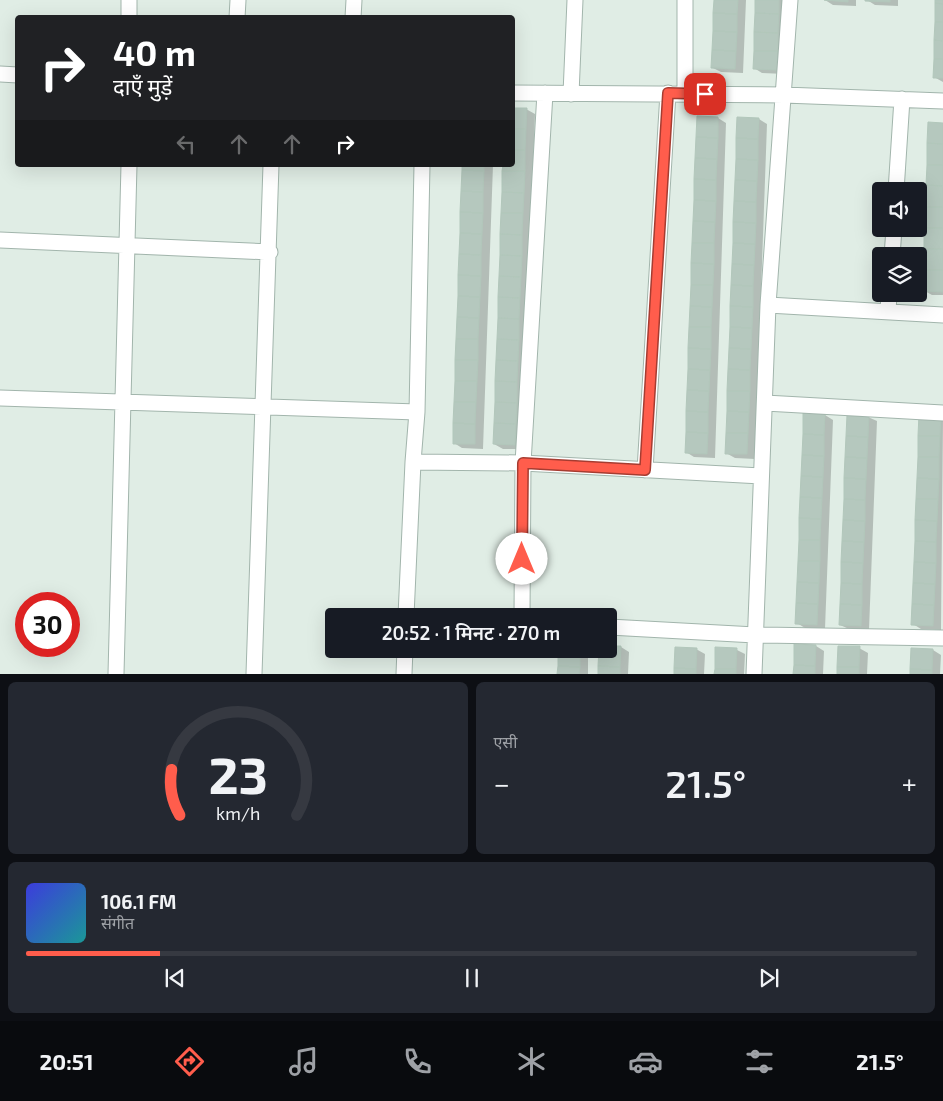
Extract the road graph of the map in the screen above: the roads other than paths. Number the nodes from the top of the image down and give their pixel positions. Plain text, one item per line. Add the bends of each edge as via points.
1 (129, 0) edge
2 (238, 0) edge
3 (354, 0) edge
4 (575, 0) edge
5 (686, 0) edge
6 (790, 0) edge
7 (129, 15) edge
8 (237, 15) edge
9 (353, 15) edge
10 (0, 74) edge
11 (15, 74) edge
12 (515, 92) edge
13 (544, 93) junction
14 (668, 93) junction
15 (685, 93) junction
16 (571, 94) junction
17 (784, 95) junction
18 (902, 99) junction
19 (943, 102) edge
20 (129, 167) edge
21 (272, 167) edge
22 (422, 167) edge
23 (897, 182) edge
24 (0, 240) edge
25 (128, 246) junction
26 (270, 252) junction
27 (889, 302) edge
28 (768, 305) junction
29 (888, 312) junction
30 (943, 315) edge
31 (0, 398) edge
32 (765, 403) junction
33 (124, 404) junction
34 (264, 408) junction
35 (417, 412) junction
36 (943, 413) edge
37 (413, 462) junction
38 (523, 463) junction
39 (645, 470) junction
40 (761, 476) junction
41 (406, 608) edge
42 (522, 608) edge
43 (617, 627) edge
44 (755, 635) junction
45 (943, 638) edge
46 (405, 658) edge
47 (116, 674) edge
48 (254, 674) edge
49 (404, 674) edge
50 (754, 674) edge

1 - 7 street
2 - 8 street
3 - 9 street
4 - 16 street
5 - 15 street
6 - 17 street
10 - 11 street
12 - 13 street
13 - 16 street
13 - 38 street
14 - 15 street
14 - 16 street
14 - 39 street
15 - 17 street
17 - 18 street
17 - 28 street
18 - 19 street
18 - 23 street
20 - 25 street
21 - 26 street
22 - 35 street
24 - 25 street
25 - 26 street
25 - 33 street
26 - 34 street
27 - 29 street
28 - 29 street
28 - 32 street
29 - 30 street
31 - 33 street
32 - 36 street
32 - 40 street
33 - 34 street
33 - 47 street
34 - 35 street
34 - 48 street
35 - 37 street
37 - 38 street
37 - 41 street
38 - 39 street
38 - 42 street
39 - 40 street
40 - 44 street
43 - 44 street
44 - 45 street
44 - 50 street
46 - 49 street

